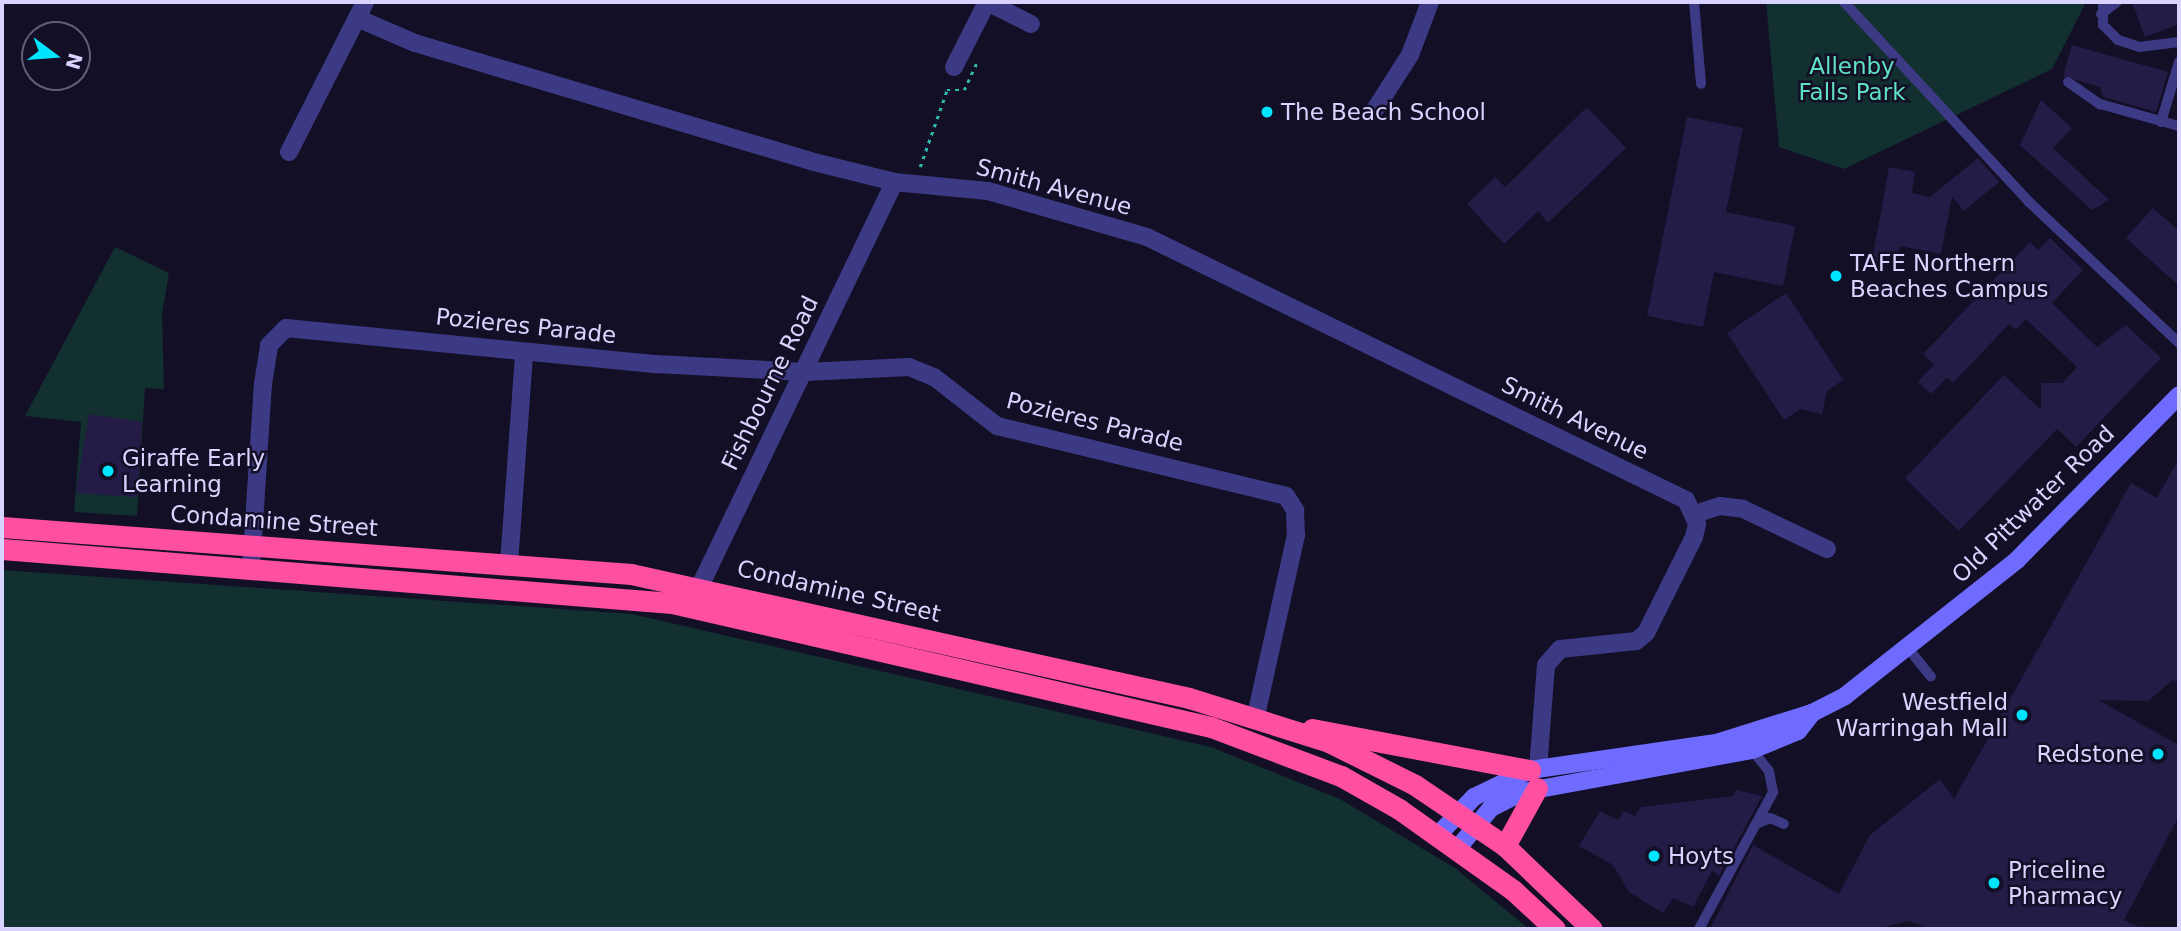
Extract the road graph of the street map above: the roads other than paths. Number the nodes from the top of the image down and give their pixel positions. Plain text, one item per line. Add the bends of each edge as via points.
1 (365, 2) edge
2 (987, 2) edge
3 (1430, 2) edge
4 (1694, 2) edge
5 (1844, 2) edge
6 (2103, 2) edge
7 (2117, 2) edge
8 (2101, 14) junction
9 (357, 18) junction
10 (1031, 24) dead end
11 (2179, 42) edge
12 (2179, 62) edge
13 (954, 67) dead end
14 (2068, 82) dead end
15 (1702, 84) dead end
16 (1374, 111) dead end
17 (2161, 122) junction
18 (2179, 126) edge
19 (289, 152) dead end
20 (894, 182) junction
21 (2179, 343) edge
22 (524, 354) junction
23 (804, 372) junction
24 (2179, 396) edge
25 (1695, 514) junction
26 (2, 527) edge
27 (252, 546) junction
28 (2, 549) edge
29 (1827, 549) dead end
30 (509, 564) junction
31 (251, 569) junction
32 (700, 586) junction
33 (691, 607) junction
34 (1907, 647) junction
35 (1931, 677) dead end
36 (1812, 713) junction
37 (1256, 716) junction
38 (1293, 729) junction
39 (1752, 750) junction
40 (1535, 775) junction
41 (1457, 812) junction
42 (1476, 824) junction
43 (1756, 824) junction
44 (1784, 824) dead end
45 (1440, 833) junction
46 (1505, 846) junction
47 (1458, 848) junction
48 (1555, 929) edge
49 (1592, 929) edge
50 (1699, 929) edge

1 - 9 street
2 - 10 street
2 - 13 street
3 - 16 street via 1410,55
4 - 15 lane
5 - 21 lane via 2029,202
6 - 8 lane
7 - 8 lane
8 - 11 lane via 2118,40 2139,47
9 - 19 street
9 - 20 street, Smith Avenue via 415,43
12 - 17 lane
14 - 17 lane via 2100,104
17 - 18 lane
20 - 23 street, Fishbourne Road
20 - 25 street, Smith Avenue via 988,191 1147,237 1671,492
22 - 23 street, Pozieres Parade
22 - 27 street, Pozieres Parade via 286,328 270,345
22 - 30 street
23 - 32 street, Fishbourne Road
23 - 37 street, Pozieres Parade via 909,367 934,377 997,426 1286,496 1295,510 1296,535
24 - 34 street, Old Pittwater Road via 2017,560
25 - 29 street via 1720,506 1743,509
25 - 40 street via 1694,537 1646,633 1636,641 1560,649 1546,665
26 - 27 highway, Condamine Street
27 - 30 highway, Condamine Street
27 - 31 street
28 - 31 highway, Condamine Street
30 - 32 highway, Condamine Street
31 - 33 highway, Condamine Street via 562,590
32 - 33 highway, Fishbourne Road
32 - 37 highway, Condamine Street
33 - 45 highway, Condamine Street via 1211,727 1341,776
34 - 35 lane
34 - 36 street, Old Pittwater Road
36 - 39 street, Old Pittwater Road via 1798,731
36 - 40 street, Old Pittwater Road via 1716,743
37 - 38 highway, Condamine Street
38 - 40 highway via 1341,730
38 - 41 highway, Condamine Street via 1365,758
39 - 40 street, Old Pittwater Road
39 - 43 lane via 1769,771 1773,792
40 - 41 street, Old Pittwater Road
40 - 42 street, Old Pittwater Road
40 - 46 highway
41 - 42 highway, Condamine Street
41 - 45 street, Old Pittwater Road
42 - 46 highway, Condamine Street
42 - 47 street, Old Pittwater Road
43 - 44 lane via 1770,818
43 - 50 lane
45 - 47 highway, Condamine Street
46 - 49 highway, Condamine Street
47 - 48 highway, Condamine Street

